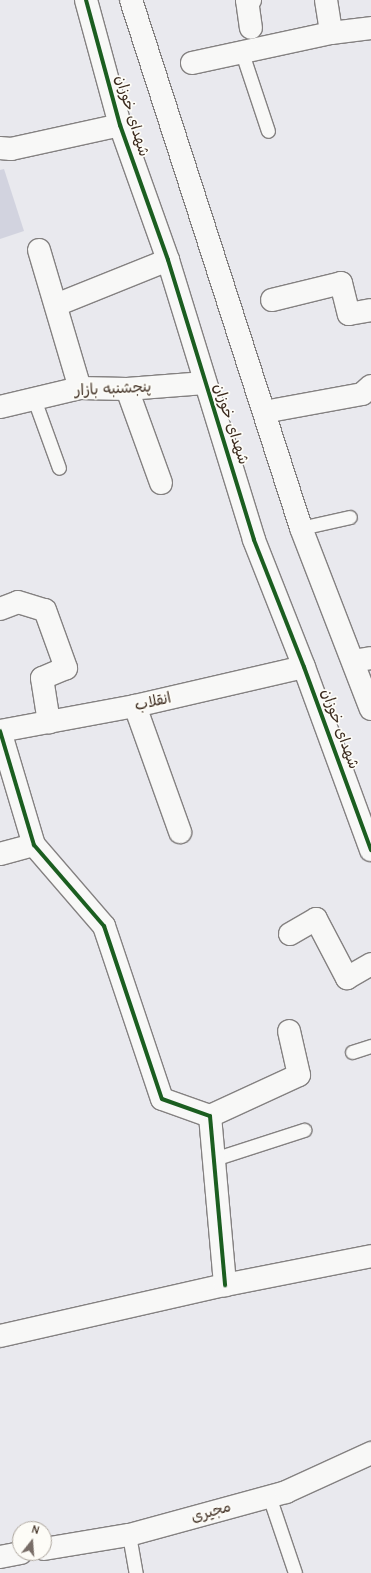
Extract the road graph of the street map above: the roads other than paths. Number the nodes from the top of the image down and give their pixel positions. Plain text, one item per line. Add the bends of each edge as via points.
1 (86, 0) edge
2 (131, 0) edge
3 (250, 0) edge
4 (326, 0) edge
5 (251, 28) dead end
6 (371, 28) edge
7 (331, 33) junction
8 (242, 53) junction
9 (192, 64) dead end
10 (120, 125) junction
11 (268, 131) dead end
12 (0, 148) edge
13 (39, 250) dead end
14 (168, 260) junction
15 (272, 300) dead end
16 (56, 305) junction
17 (371, 310) edge
18 (205, 383) junction
19 (371, 386) edge
20 (80, 388) junction
21 (127, 389) junction
22 (34, 399) junction
23 (0, 407) edge
24 (264, 412) junction
25 (59, 468) dead end
26 (161, 484) dead end
27 (350, 517) dead end
28 (301, 528) junction
29 (0, 610) edge
30 (362, 660) edge
31 (304, 667) junction
32 (134, 706) junction
33 (371, 709) edge
34 (49, 722) junction
35 (0, 731) edge
36 (180, 832) dead end
37 (34, 845) junction
38 (371, 850) edge
39 (0, 854) edge
40 (290, 934) dead end
41 (371, 964) edge
42 (289, 1031) dead end
43 (371, 1046) edge
44 (352, 1052) dead end
45 (210, 1116) junction
46 (304, 1130) dead end
47 (214, 1159) junction
48 (371, 1256) edge
49 (225, 1285) junction
50 (0, 1336) edge
51 (371, 1454) edge
52 (269, 1496) junction
53 (129, 1535) junction
54 (52, 1548) edge
55 (12, 1555) edge
56 (0, 1557) edge
57 (136, 1573) edge
58 (295, 1573) edge

1 - 10 street, شهدای خوزان
2 - 24 street
3 - 5 street via 247,0
4 - 7 street
6 - 7 street
7 - 8 street
8 - 9 street
8 - 11 lane
10 - 12 street via 11,149
10 - 14 street, شهدای خوزان
13 - 16 street
14 - 16 street
14 - 18 street, شهدای خوزان
15 - 17 street via 341,283 349,314
16 - 20 street
18 - 21 street, پنجشنبه بازار
18 - 31 street, شهدای خوزان via 254,540
19 - 24 street via 362,394
20 - 21 street, پنجشنبه بازار
20 - 22 street, پنجشنبه بازار
21 - 26 street
22 - 23 street, پنجشنبه بازار
22 - 25 lane
24 - 28 street
27 - 28 lane
28 - 30 street
29 - 34 street via 18,602 45,610 66,668 42,678
30 - 33 street
31 - 32 street, انقلاب
31 - 38 street, شهدای خوزان
32 - 34 street, انقلاب
32 - 36 street
34 - 35 street, انقلاب
35 - 37 street
37 - 39 street
37 - 45 street via 104,926 162,1099
40 - 41 street via 316,919 347,978
42 - 45 street via 299,1074
43 - 44 lane
45 - 47 street
46 - 47 lane
47 - 49 street
48 - 49 street
49 - 50 street
51 - 52 street, مجیری via 286,1492
52 - 53 street, مجیری
52 - 58 lane
53 - 54 street, مجیری
53 - 57 lane
55 - 56 street

